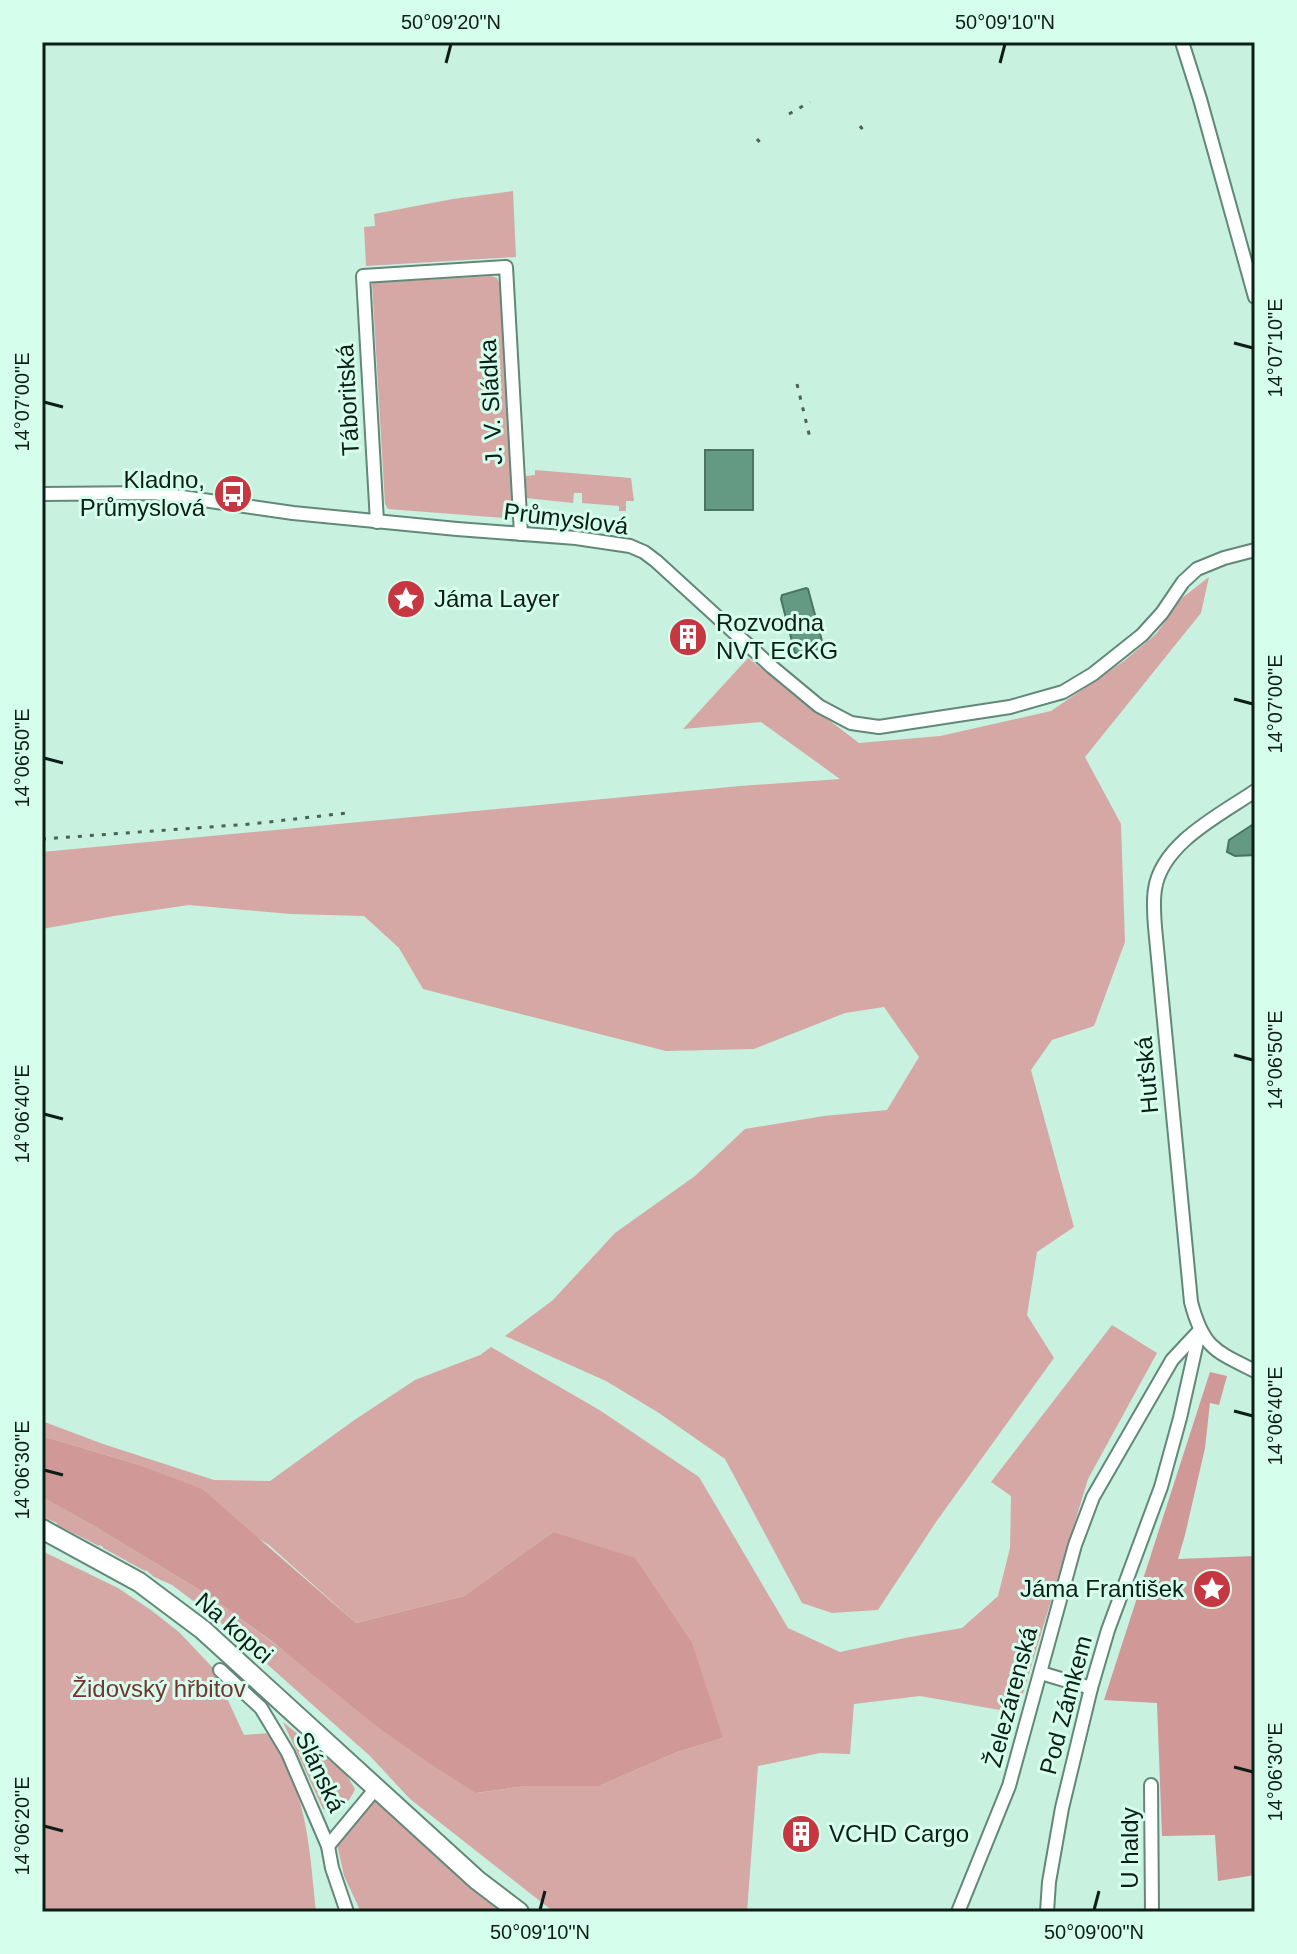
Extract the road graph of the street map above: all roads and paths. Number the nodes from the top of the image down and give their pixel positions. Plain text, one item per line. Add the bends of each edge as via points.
1 (1182, 42) edge
2 (506, 267) joint
3 (1255, 297) edge
4 (42, 494) edge
5 (377, 522) junction
6 (521, 534) junction
7 (1255, 550) edge
8 (1255, 791) edge
9 (1200, 1330) junction
10 (1255, 1371) edge
11 (42, 1529) edge
12 (220, 1670) dead end
13 (1041, 1673) junction
14 (1091, 1688) junction
15 (1151, 1785) dead end
16 (377, 1787) junction
17 (328, 1846) junction
18 (347, 1912) edge
19 (519, 1912) edge
20 (958, 1912) edge
21 (1047, 1912) edge
22 (1152, 1912) edge

1 - 3 street
2 - 5 street, Táboritská via 363,276
2 - 6 street, J. V. Sládka
4 - 5 street, Průmyslová via 154,493
5 - 6 street, Průmyslová
6 - 7 street, Průmyslová via 615,543 644,552 810,699 842,720 870,727 1010,707 1063,692 1142,635 1197,569
8 - 9 street, Huťská via 1179,845 1161,868 1155,889 1189,1287
9 - 10 street via 1218,1352
9 - 13 street, Železárenská via 1172,1360 1093,1497
9 - 14 street, Pod Zámkem via 1161,1487
11 - 16 main road, Na kopci via 139,1582 203,1630
12 - 17 street, Slánská via 261,1708 288,1753
13 - 14 street
13 - 20 street, Železárenská via 1009,1786
14 - 21 street, Pod Zámkem via 1062,1808
15 - 22 street, U haldy
16 - 17 street
16 - 19 main road, Slánská
17 - 18 street, Slánská

